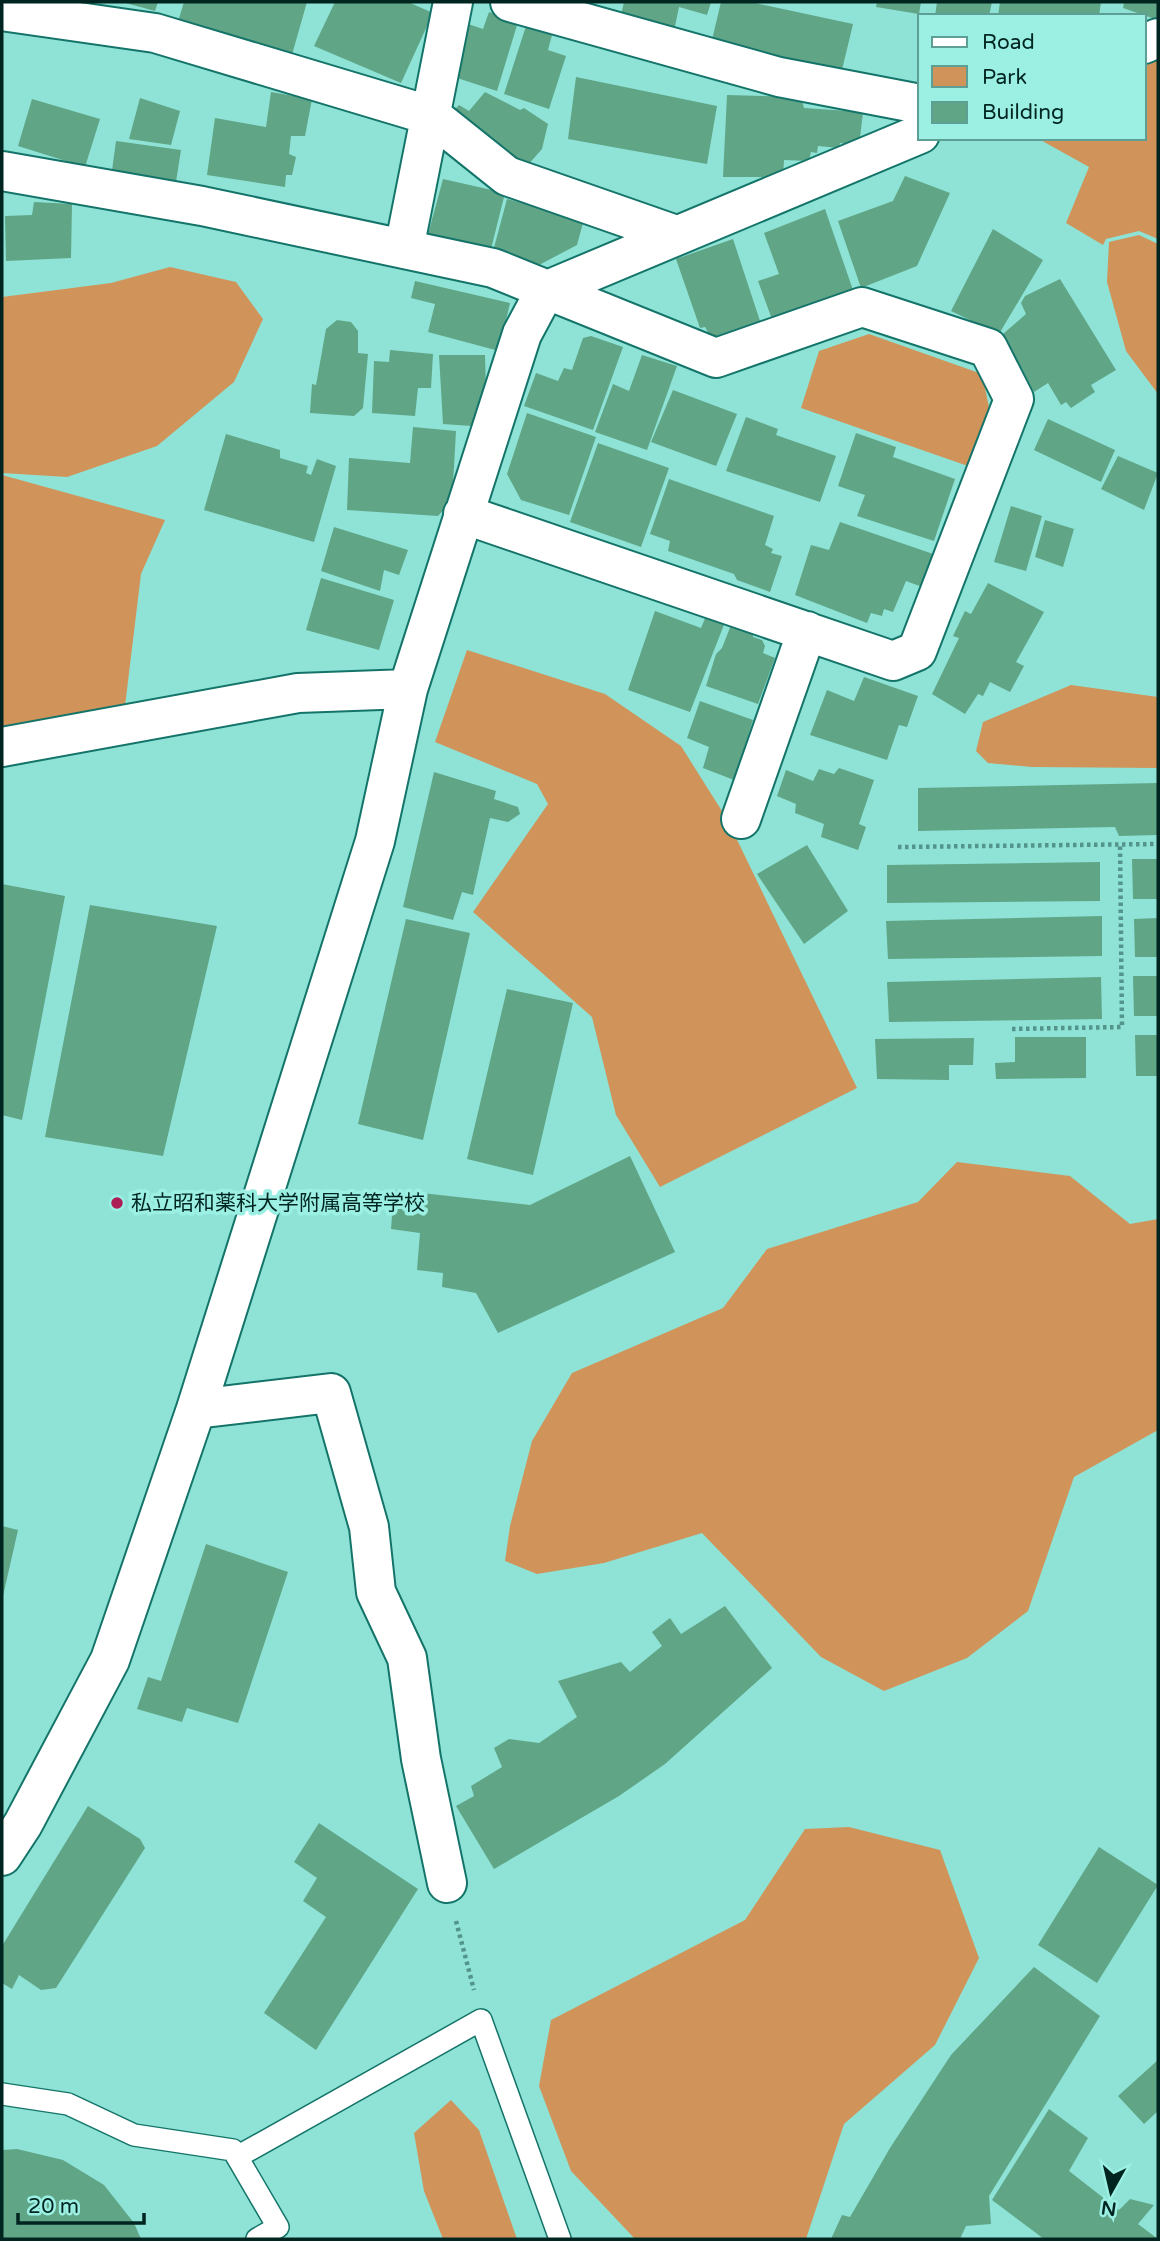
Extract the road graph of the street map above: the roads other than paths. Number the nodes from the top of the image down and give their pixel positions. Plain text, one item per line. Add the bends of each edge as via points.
1 (453, 2) edge
2 (510, 2) edge
3 (2, 11) edge
4 (918, 104) edge
5 (432, 116) junction
6 (918, 135) edge
7 (2, 172) edge
8 (676, 235) junction
9 (404, 249) junction
10 (545, 291) junction
11 (463, 514) junction
12 (807, 631) junction
13 (408, 689) junction
14 (2, 747) edge
15 (741, 819) dead end
16 (196, 1409) junction
17 (2, 1856) edge
18 (447, 1883) road end
19 (2, 2094) edge
20 (237, 2157) junction
21 (257, 2239) edge
22 (560, 2239) edge

1 - 5 street
2 - 4 street via 779,77
3 - 5 street via 155,33
5 - 8 street via 507,176
5 - 9 street
6 - 8 street
7 - 9 street via 202,206
8 - 10 street
9 - 10 street via 492,268
10 - 11 street via 522,334
10 - 12 street via 716,358 862,307 988,348 1014,399 917,651 892,661
11 - 12 street
11 - 13 street
12 - 15 street
13 - 14 street via 298,693
13 - 16 street via 375,841
16 - 17 street via 110,1660
16 - 18 street via 331,1394 369,1527 376,1592 407,1658 421,1759
19 - 20 lane via 68,2104 134,2135 233,2150
20 - 21 lane via 278,2227
20 - 22 lane via 481,2020

